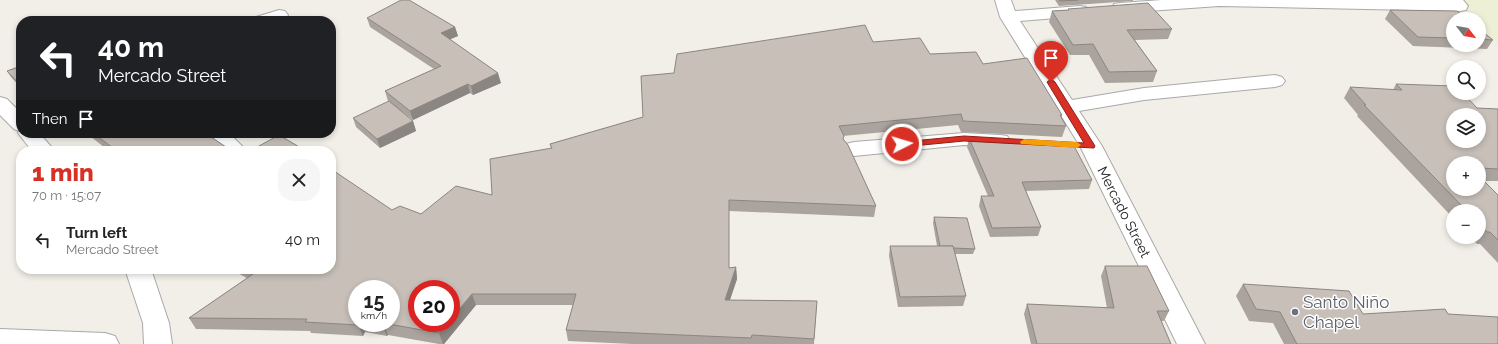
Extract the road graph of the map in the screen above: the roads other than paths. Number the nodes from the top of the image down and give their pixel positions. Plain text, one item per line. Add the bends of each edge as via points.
1 (1453, 0) edge
2 (1006, 8) edge
3 (279, 15) dead end
4 (276, 16) edge
5 (1275, 81) dead end
6 (1068, 107) junction
7 (32, 138) edge
8 (222, 138) edge
9 (1020, 142) edge
10 (1067, 145) edge
11 (40, 146) edge
12 (231, 146) edge
13 (1091, 146) junction
14 (854, 148) dead end
15 (140, 274) edge
16 (0, 340) edge
17 (105, 344) edge
18 (158, 344) edge
19 (1191, 344) edge

1 - 2 street via 1460,6 1219,1 1099,10
2 - 6 street, Mercado Street
3 - 4 street
5 - 6 street via 1144,94
6 - 13 street, Mercado Street
7 - 11 street
8 - 12 street
9 - 14 street via 964,139
10 - 13 street
13 - 19 street, Mercado Street
15 - 18 street via 156,323
16 - 17 street

